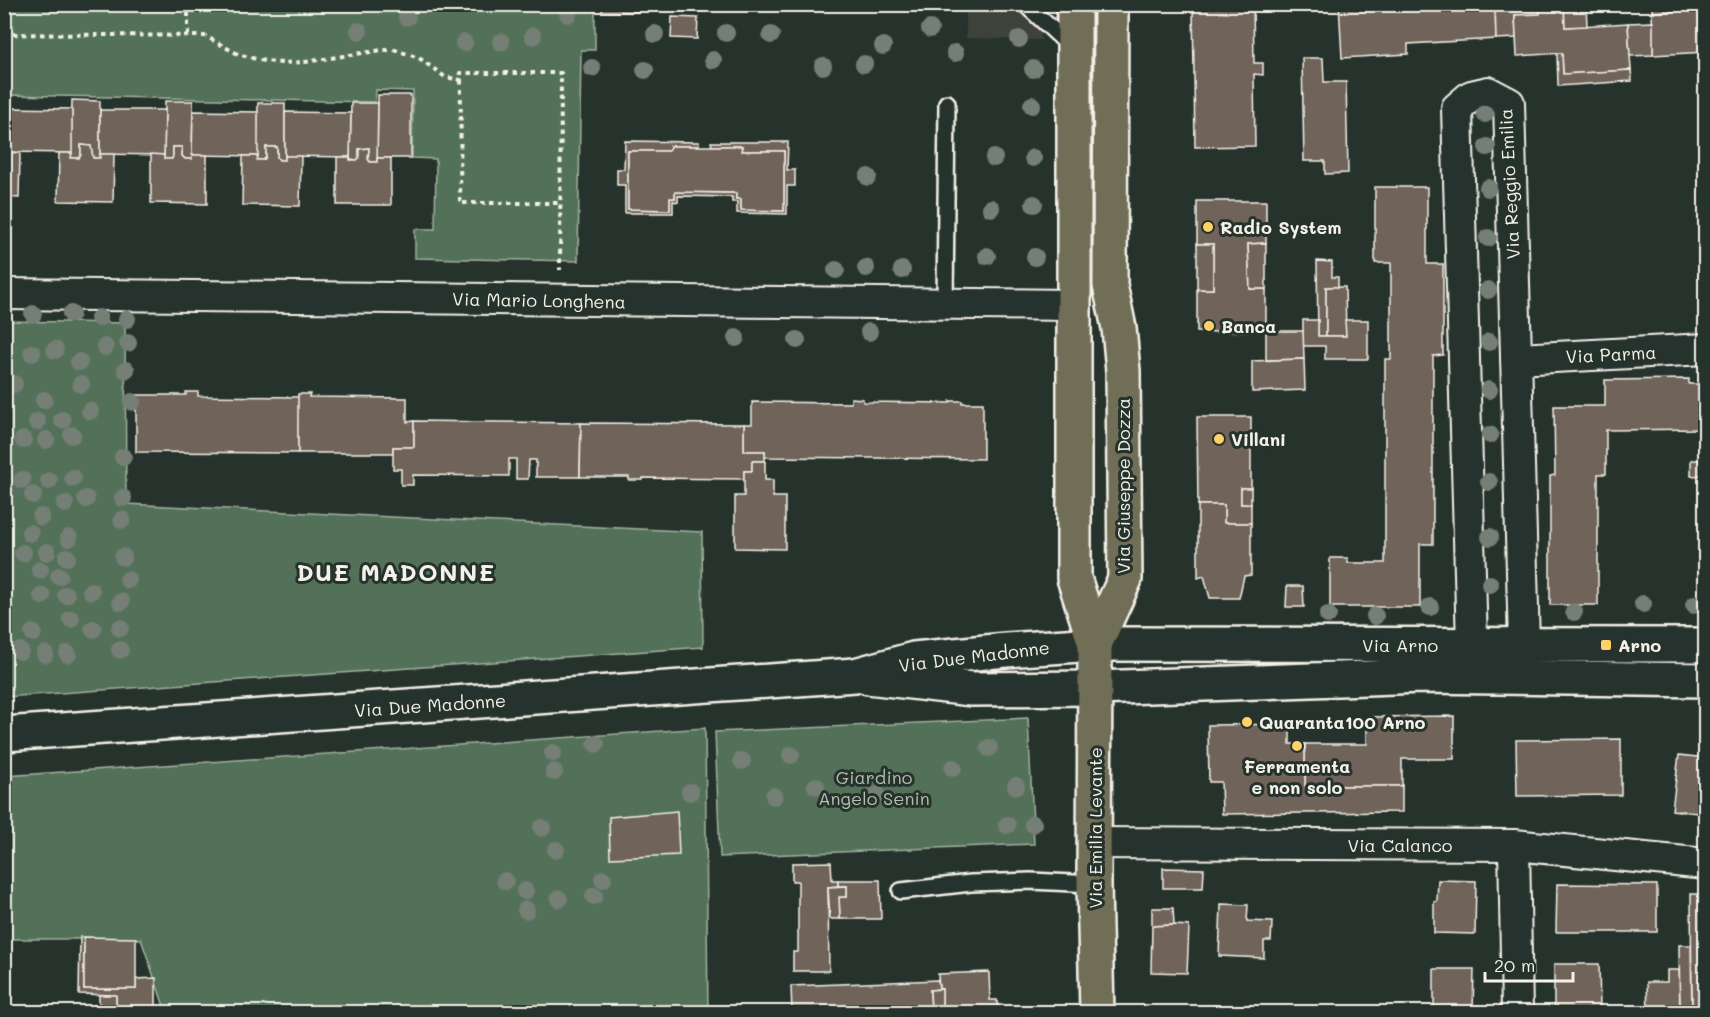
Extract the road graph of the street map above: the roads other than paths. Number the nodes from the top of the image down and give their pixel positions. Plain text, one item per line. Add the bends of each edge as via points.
1 (1024, 4) edge
2 (1074, 4) edge
3 (1111, 4) edge
4 (1074, 50) junction
5 (947, 103) dead end
6 (1110, 285) junction
7 (4, 294) edge
8 (945, 304) junction
9 (1074, 305) junction
10 (1706, 349) edge
11 (1074, 357) junction
12 (1516, 358) junction
13 (1095, 644) junction
14 (1524, 644) junction
15 (1472, 645) junction
16 (1706, 645) edge
17 (855, 675) junction
18 (1706, 680) edge
19 (1096, 688) junction
20 (4, 734) edge
21 (1094, 843) junction
22 (1514, 845) junction
23 (1706, 864) edge
24 (1094, 884) junction
25 (901, 891) dead end
26 (1097, 1012) edge
27 (1517, 1012) edge

1 - 4 lane
2 - 4 main road, Via Giuseppe Dozza
3 - 6 main road, Via Giuseppe Dozza
4 - 9 main road, Via Giuseppe Dozza
5 - 8 lane
6 - 11 main road, Via Giuseppe Dozza
6 - 13 main road, Via Giuseppe Dozza via 1123,371 1125,579
7 - 8 street, Via Mario Longhena
8 - 9 street, Via Mario Longhena
9 - 11 main road, Via Giuseppe Dozza
10 - 12 street, Via Parma
11 - 13 main road, Via Giuseppe Dozza via 1074,578
12 - 14 street, Via Reggio Emilia
12 - 15 street, Via Reggio Emilia via 1509,103 1488,92 1471,96 1457,108
13 - 15 main road, Via Arno
13 - 17 main road, Via Due Madonne via 914,659
13 - 19 main road, Via Emilia Levante
14 - 15 main road, Via Arno
14 - 16 main road, Via Arno
17 - 19 main road, Via Due Madonne via 971,689
17 - 20 main road, Via Due Madonne
18 - 19 main road, Via Arno via 1422,676
19 - 21 main road, Via Emilia Levante
21 - 22 street, Via Calanco
21 - 24 main road, Via Emilia Levante
22 - 23 street, Via Calanco
22 - 27 street
24 - 25 lane via 1031,881
24 - 26 main road, Via Emilia Levante

